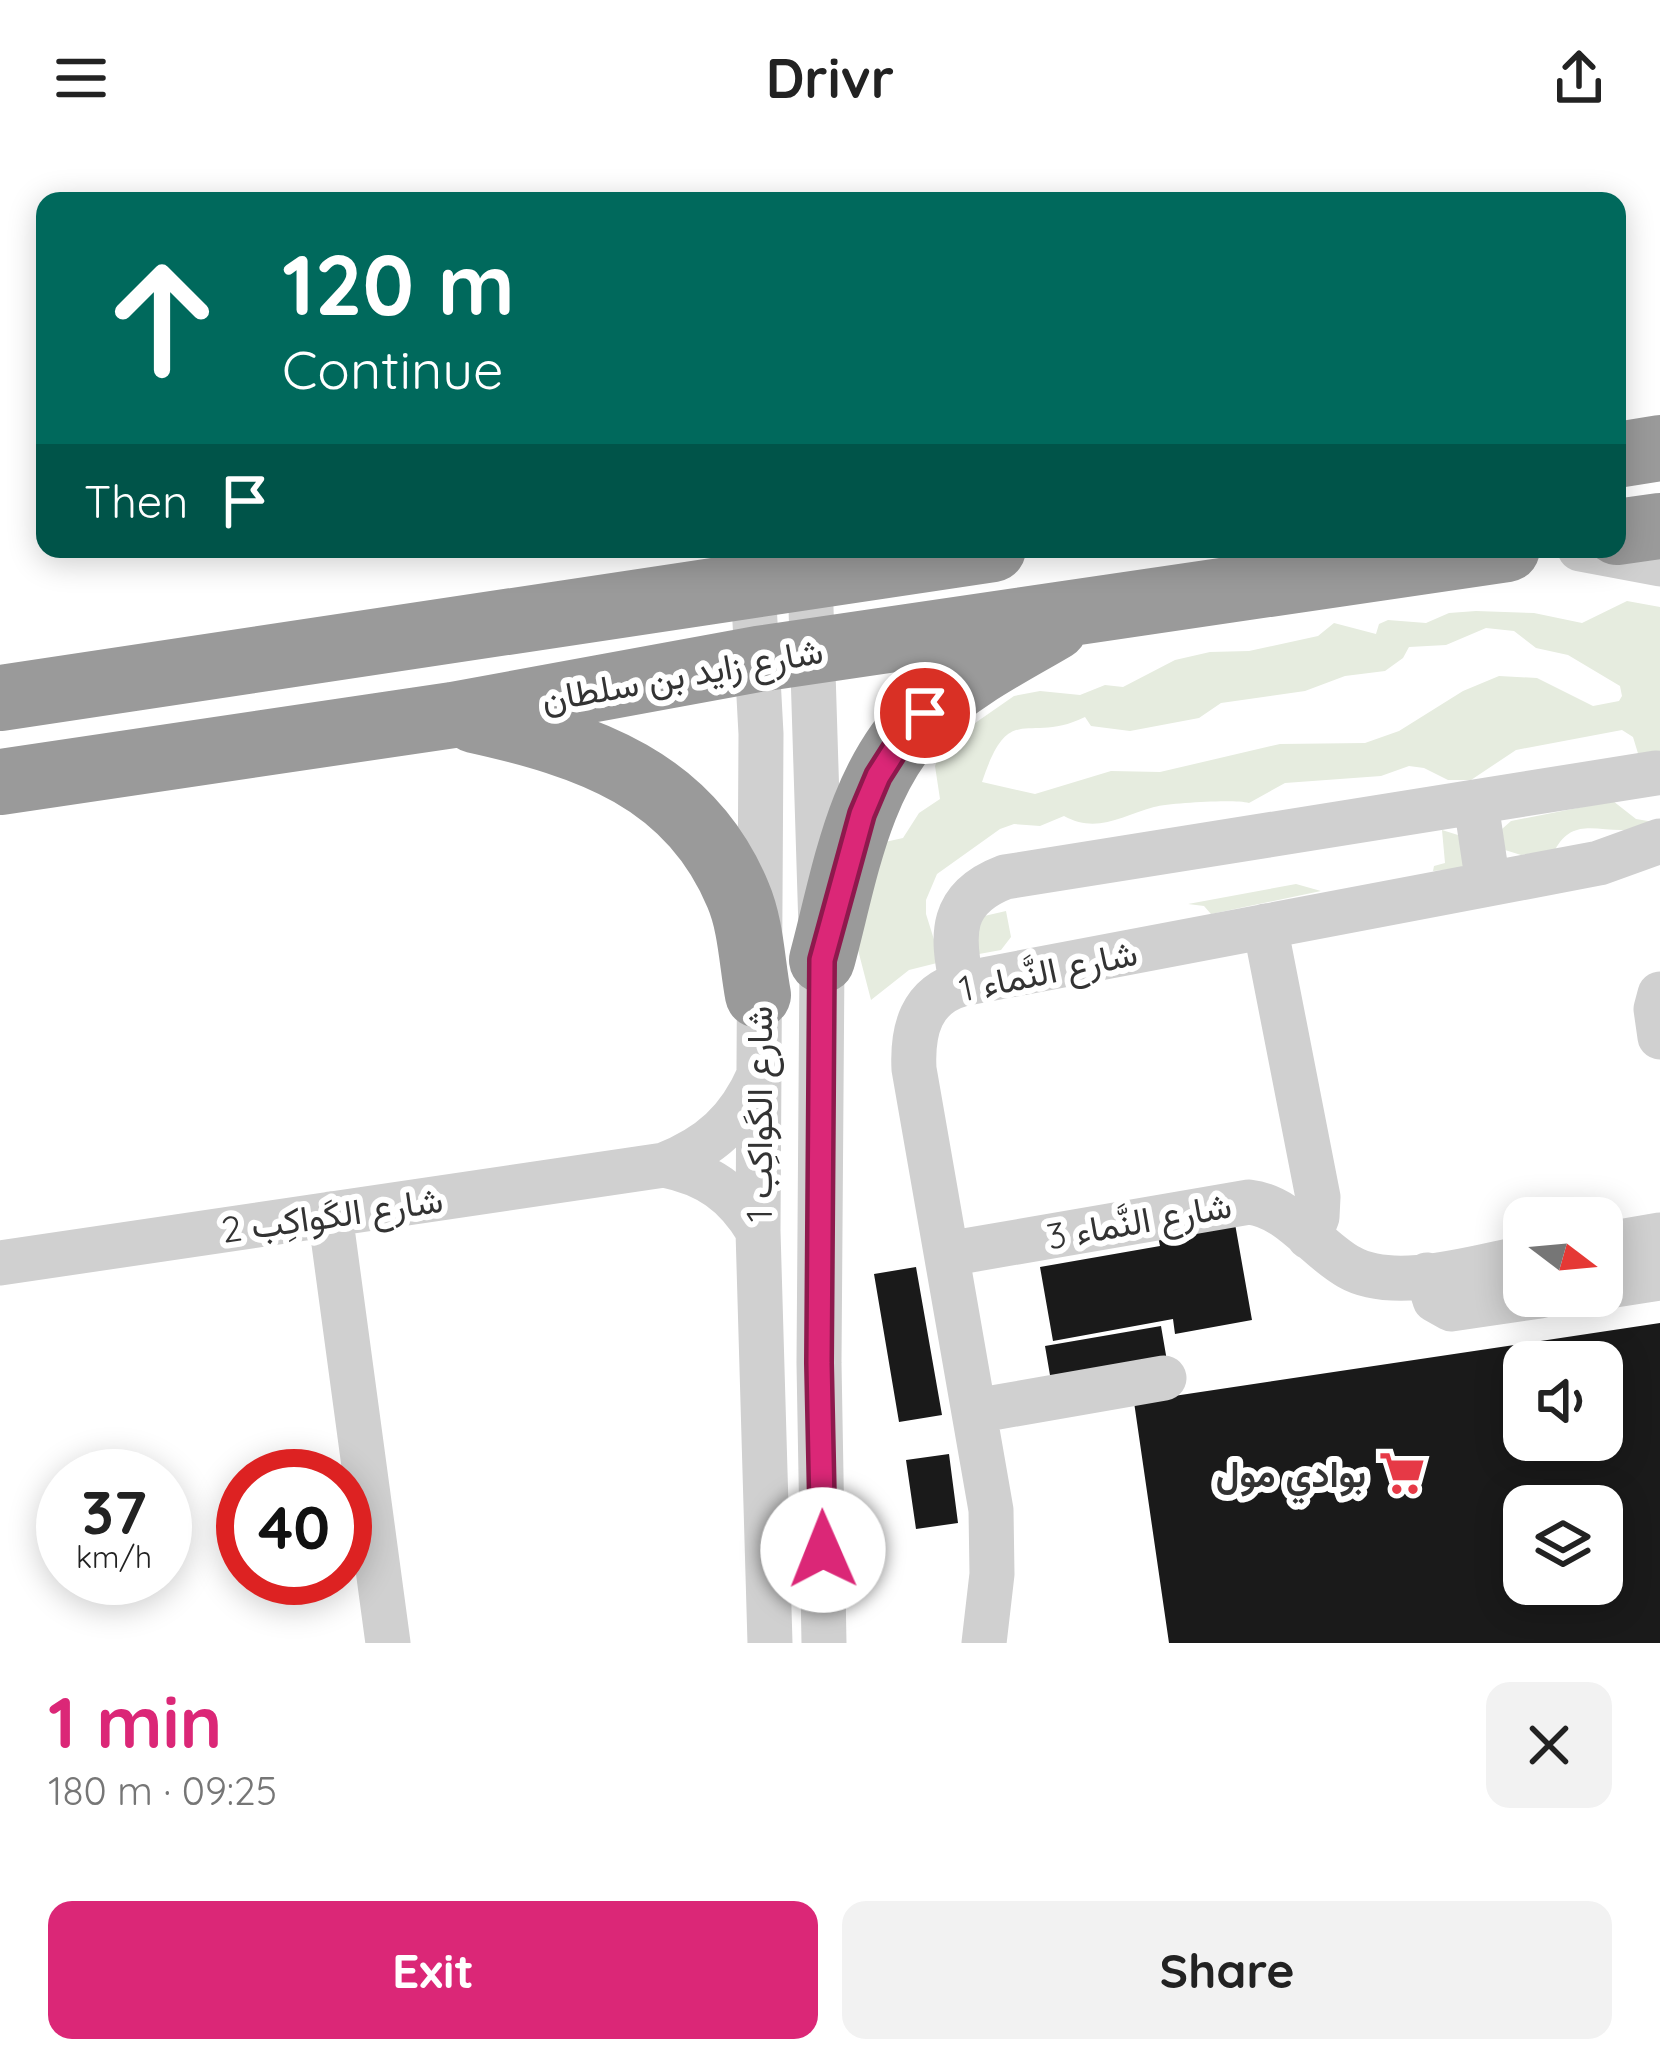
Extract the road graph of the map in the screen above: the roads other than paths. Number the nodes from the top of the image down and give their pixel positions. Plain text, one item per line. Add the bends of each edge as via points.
1 (1660, 448) edge
2 (1626, 454) edge
3 (1660, 526) edge
4 (1626, 531) edge
5 (1626, 557) edge
6 (934, 558) edge
7 (1447, 558) edge
8 (1660, 563) edge
9 (782, 581) junction
10 (1078, 613) junction
11 (787, 654) junction
12 (0, 698) edge
13 (453, 715) junction
14 (1656, 773) dead end
15 (0, 782) edge
16 (1476, 805) junction
17 (1660, 841) edge
18 (1598, 863) junction
19 (1660, 864) edge
20 (1488, 884) junction
21 (1265, 926) junction
22 (822, 960) junction
23 (962, 984) junction
24 (1660, 994) edge
25 (758, 995) junction
26 (1660, 1037) edge
27 (760, 1073) junction
28 (664, 1165) junction
29 (1312, 1168) junction
30 (1268, 1205) junction
31 (329, 1214) junction
32 (758, 1231) junction
33 (1660, 1235) edge
34 (1310, 1237) junction
35 (1623, 1241) edge
36 (947, 1254) junction
37 (1503, 1262) edge
38 (0, 1263) edge
39 (1427, 1275) junction
40 (1660, 1278) edge
41 (1623, 1284) edge
42 (1503, 1301) edge
43 (1164, 1378) dead end
44 (975, 1411) junction
45 (388, 1643) edge
46 (770, 1643) edge
47 (824, 1643) edge
48 (984, 1643) edge

1 - 2 highway
3 - 4 highway
5 - 8 street
6 - 9 highway, شارع زايد بن سلطان
7 - 10 highway, شارع زايد بن سلطان
9 - 11 street, شارع الكَواكِب 1
9 - 12 highway, شارع زايد بن سلطان
10 - 11 highway, شارع زايد بن سلطان
10 - 22 highway via 954,690 899,743 862,814
11 - 13 highway, شارع زايد بن سلطان
11 - 22 street, شارع الكَواكِب 1
11 - 25 street, شارع الكَواكِب 1
13 - 15 highway, شارع زايد بن سلطان
13 - 25 highway via 594,753 673,802 740,900
14 - 16 street
16 - 20 street
16 - 23 street via 1005,877 960,914 954,947
17 - 18 street, شارع النَّماء 1
18 - 19 street, شارع النَّماء 1
18 - 20 street, شارع النَّماء 1
20 - 21 street, شارع النَّماء 1
21 - 23 street, شارع النَّماء 1
21 - 29 street
22 - 47 street, شارع الكَواكِب 1
23 - 36 street, شارع النَّماء 1 via 935,997 913,1038
24 - 26 street
25 - 27 street, شارع الكَواكِب 1
27 - 28 street, شارع الكَواكِب 2 via 723,1131
27 - 32 street, شارع الكَواكِب 1
28 - 31 street, شارع الكَواكِب 2
28 - 32 street, شارع الكَواكِب 2 via 710,1179
29 - 30 street
29 - 34 street via 1318,1207
30 - 34 street, شارع النَّماء 3
30 - 36 street, شارع النَّماء 3 via 1222,1205
31 - 38 street, شارع الكَواكِب 2
31 - 45 street
32 - 46 street, شارع الكَواكِب 1
33 - 35 street
34 - 39 street, شارع النَّماء 3 via 1366,1274
36 - 44 street, شارع النَّماء 1
37 - 39 street, شارع النَّماء 3
39 - 42 street via 1435,1300 1451,1309
40 - 41 street
43 - 44 street
44 - 48 street, شارع النَّماء 1 via 993,1531

